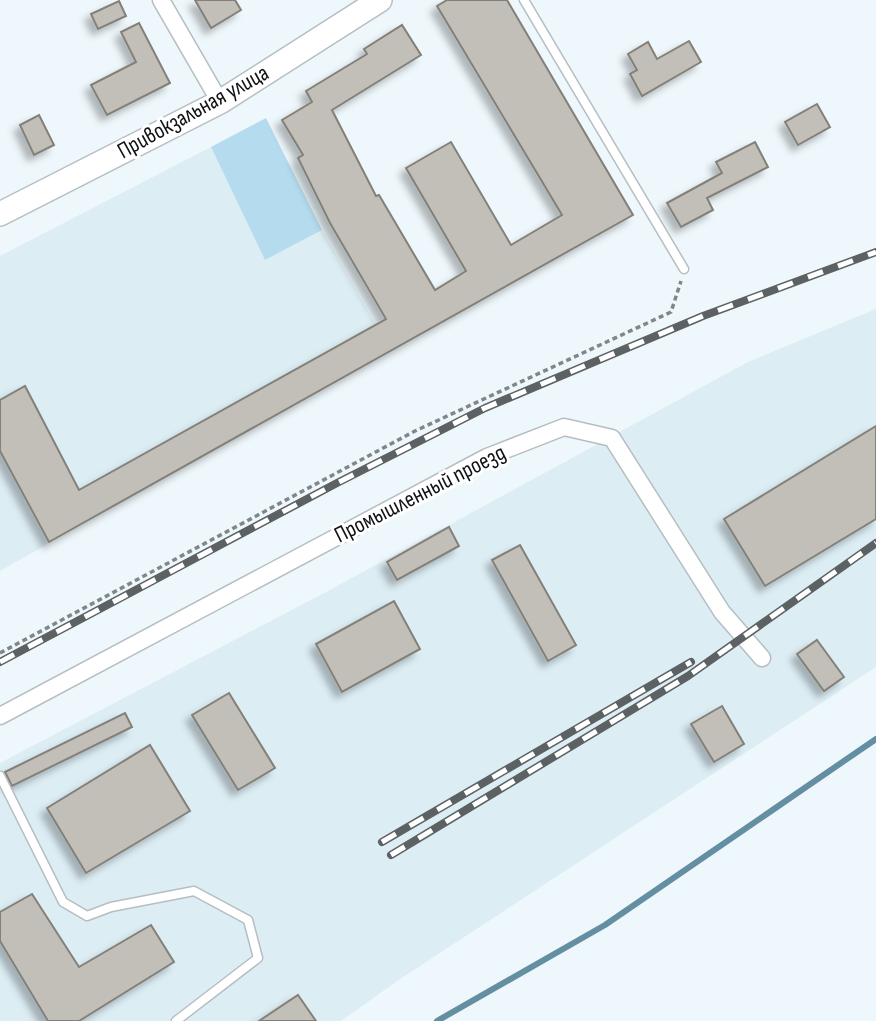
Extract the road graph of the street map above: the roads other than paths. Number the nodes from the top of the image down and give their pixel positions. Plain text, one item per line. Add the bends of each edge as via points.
1 (161, 0) edge
2 (380, 0) edge
3 (524, 0) edge
4 (220, 102) junction
5 (0, 214) edge
6 (684, 269) road end
7 (762, 658) dead end
8 (0, 716) edge
9 (0, 776) edge
10 (176, 1021) edge

1 - 4 street
2 - 4 street, Привокзальная улица
3 - 6 lane
4 - 5 street, Привокзальная улица
7 - 8 street, Промышленный проезд via 722,612 612,438 564,427 487,457
9 - 10 lane via 63,902 79,912 87,916 194,891 248,920 258,958

